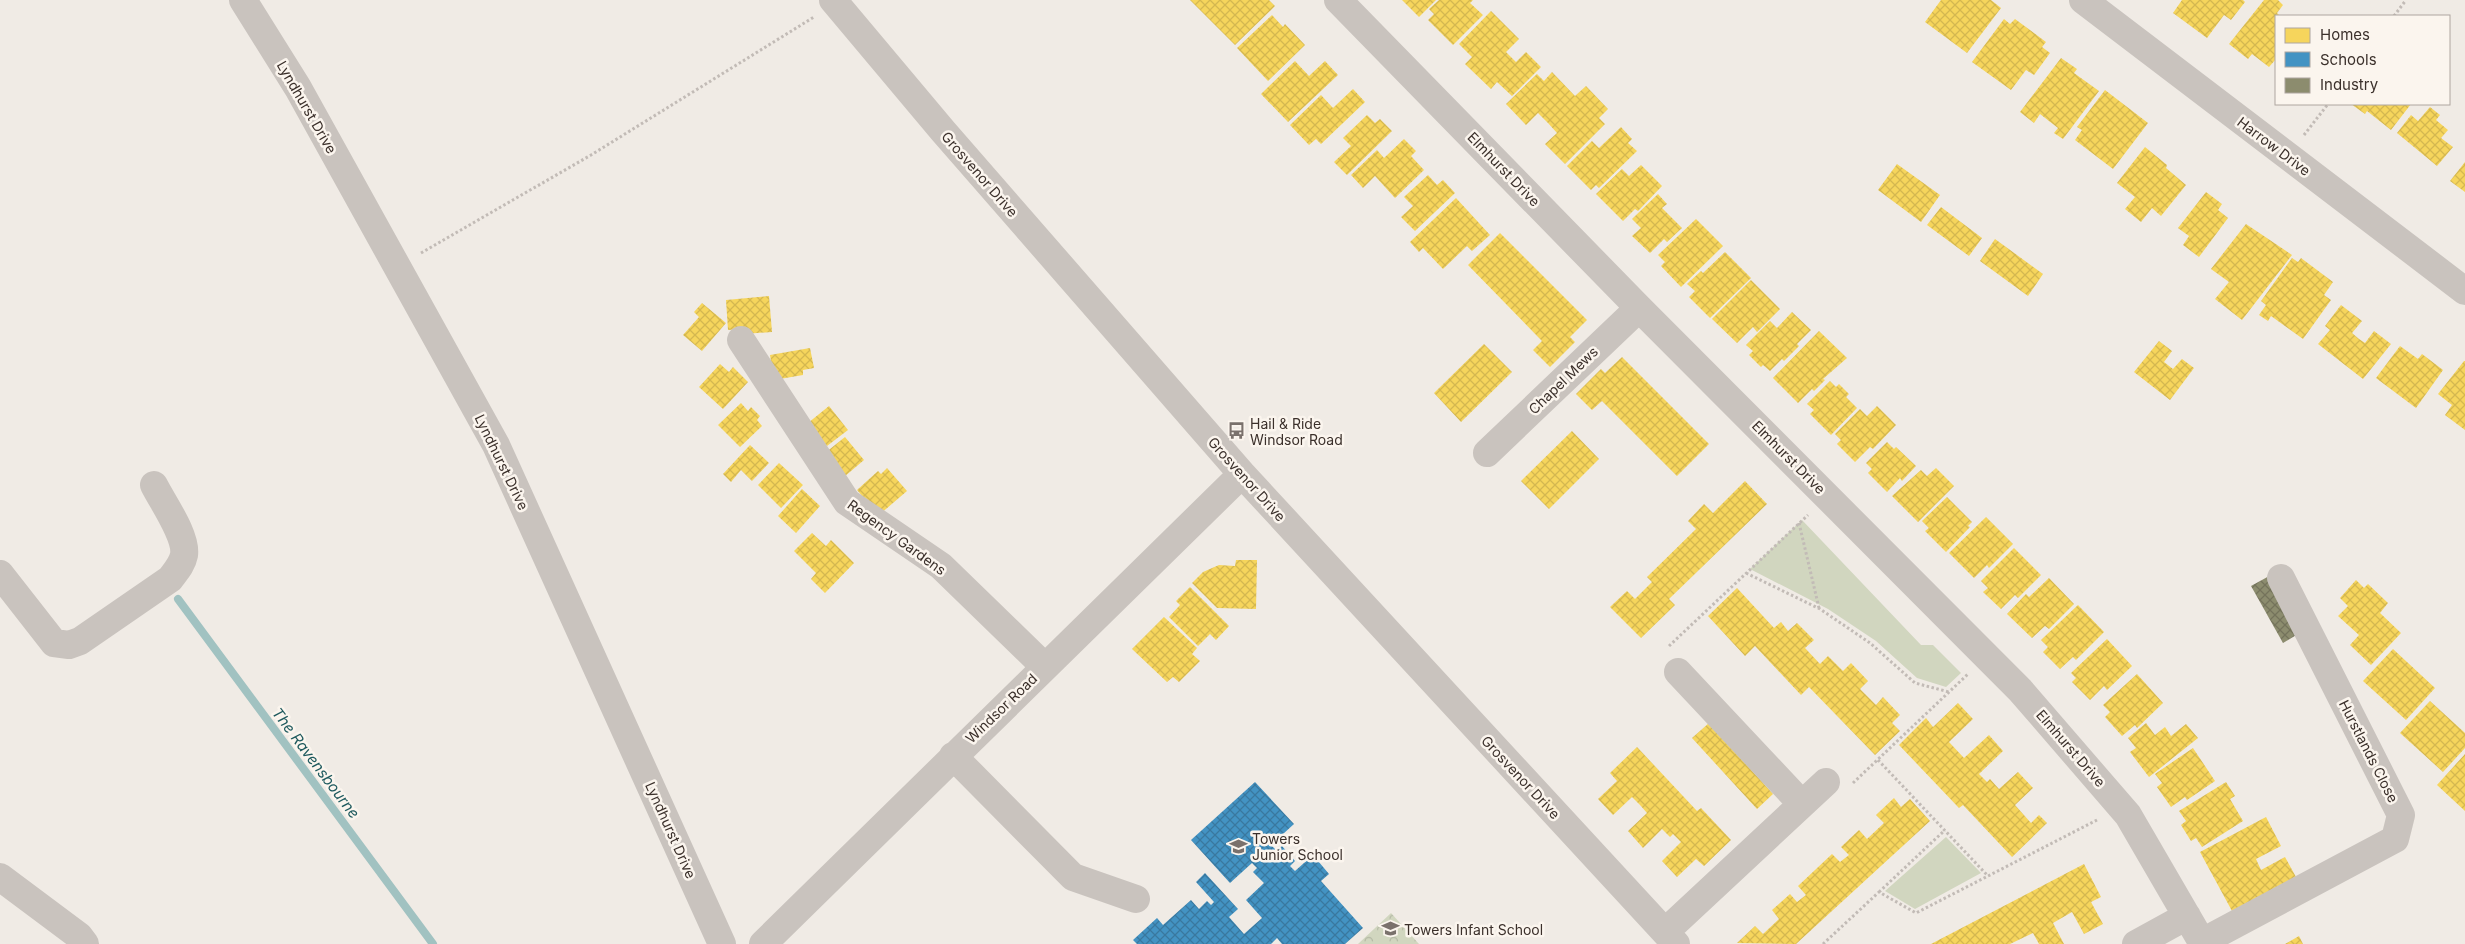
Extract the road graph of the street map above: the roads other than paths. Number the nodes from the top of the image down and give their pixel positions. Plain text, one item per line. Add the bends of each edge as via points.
1 (243, 0) edge
2 (1338, 0) edge
3 (2083, 0) edge
4 (834, 1) edge
5 (2465, 291) edge
6 (1639, 308) junction
7 (741, 340) dead end
8 (1487, 453) dead end
9 (1242, 474) junction
10 (154, 485) dead end
11 (0, 574) edge
12 (2281, 578) dead end
13 (1044, 666) junction
14 (1678, 672) road end
15 (953, 756) junction
16 (1826, 782) road end
17 (1802, 804) junction
18 (0, 877) edge
19 (1136, 899) dead end
20 (2186, 916) junction
21 (1671, 938) edge
22 (82, 940) edge
23 (2203, 943) edge
24 (722, 944) edge
25 (763, 944) edge
26 (2136, 944) edge

1 - 24 street, Lyndhurst Drive via 298,88 496,445
2 - 6 street, Elmhurst Drive
3 - 5 street, Harrow Drive
4 - 9 street, Grosvenor Drive
6 - 8 street, Chapel Mews
6 - 20 street, Elmhurst Drive via 2020,690 2122,807
7 - 13 street, Regency Gardens via 847,502 941,566
9 - 13 street, Windsor Road
9 - 21 street, Grosvenor Drive
10 - 11 street via 183,541 180,567 170,579 80,642 69,645 54,643
12 - 23 street, Hurstlands Close via 2401,815 2395,839
13 - 15 street, Windsor Road
14 - 17 street
15 - 19 street via 1073,877
15 - 25 street, Windsor Road
16 - 17 street
17 - 21 street
18 - 22 street
20 - 23 street, Elmhurst Drive
20 - 26 street

